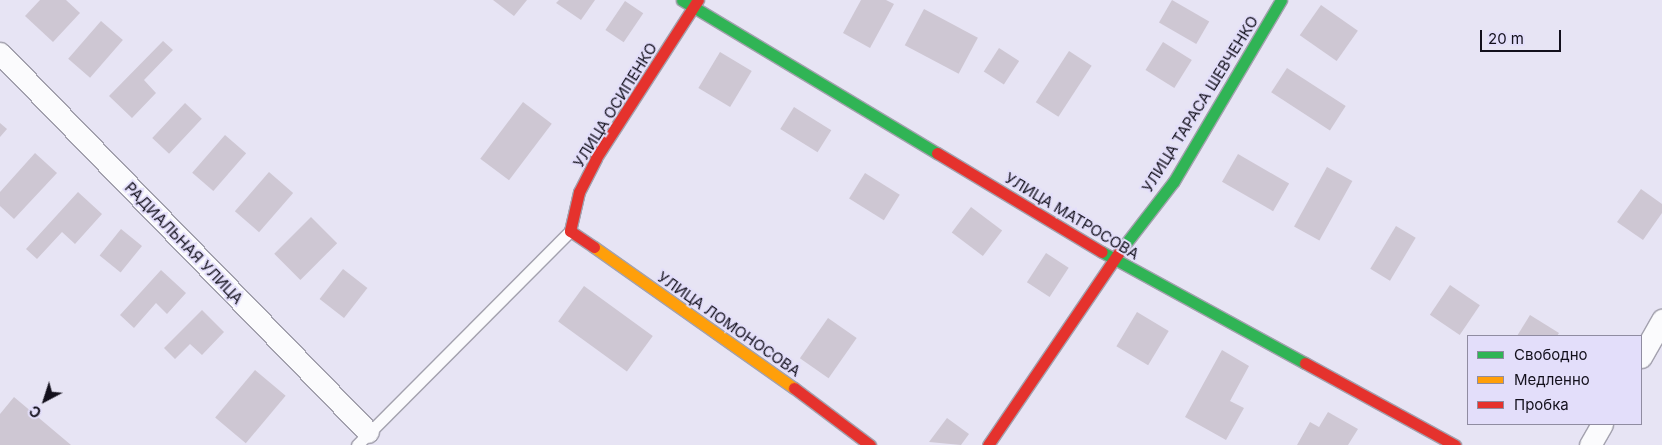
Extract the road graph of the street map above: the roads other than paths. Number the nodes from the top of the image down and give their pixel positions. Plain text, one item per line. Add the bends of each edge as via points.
1 (682, 0) edge
2 (1281, 0) edge
3 (696, 4) edge
4 (0, 53) edge
5 (570, 231) junction
6 (1114, 260) junction
7 (1662, 320) edge
8 (1642, 354) edge
9 (1601, 425) edge
10 (362, 439) edge
11 (870, 445) edge
12 (988, 445) edge
13 (1455, 445) edge
14 (1590, 445) edge

1 - 3 street, УЛИЦА МАТРОСОВА
2 - 6 street, УЛИЦА ТАРАСА ШЕВЧЕНКО via 1174,181
3 - 5 street, УЛИЦА ОСИПЕНКО via 596,158 579,192
3 - 6 street, УЛИЦА МАТРОСОВА
4 - 10 street, РАДИАЛЬНАЯ УЛИЦА
5 - 10 lane
5 - 11 street, УЛИЦА ЛОМОНОСОВА via 754,358
6 - 12 street, УЛИЦА ТАРАСА ШЕВЧЕНКО
6 - 13 street, УЛИЦА МАТРОСОВА
7 - 8 street
9 - 14 street

